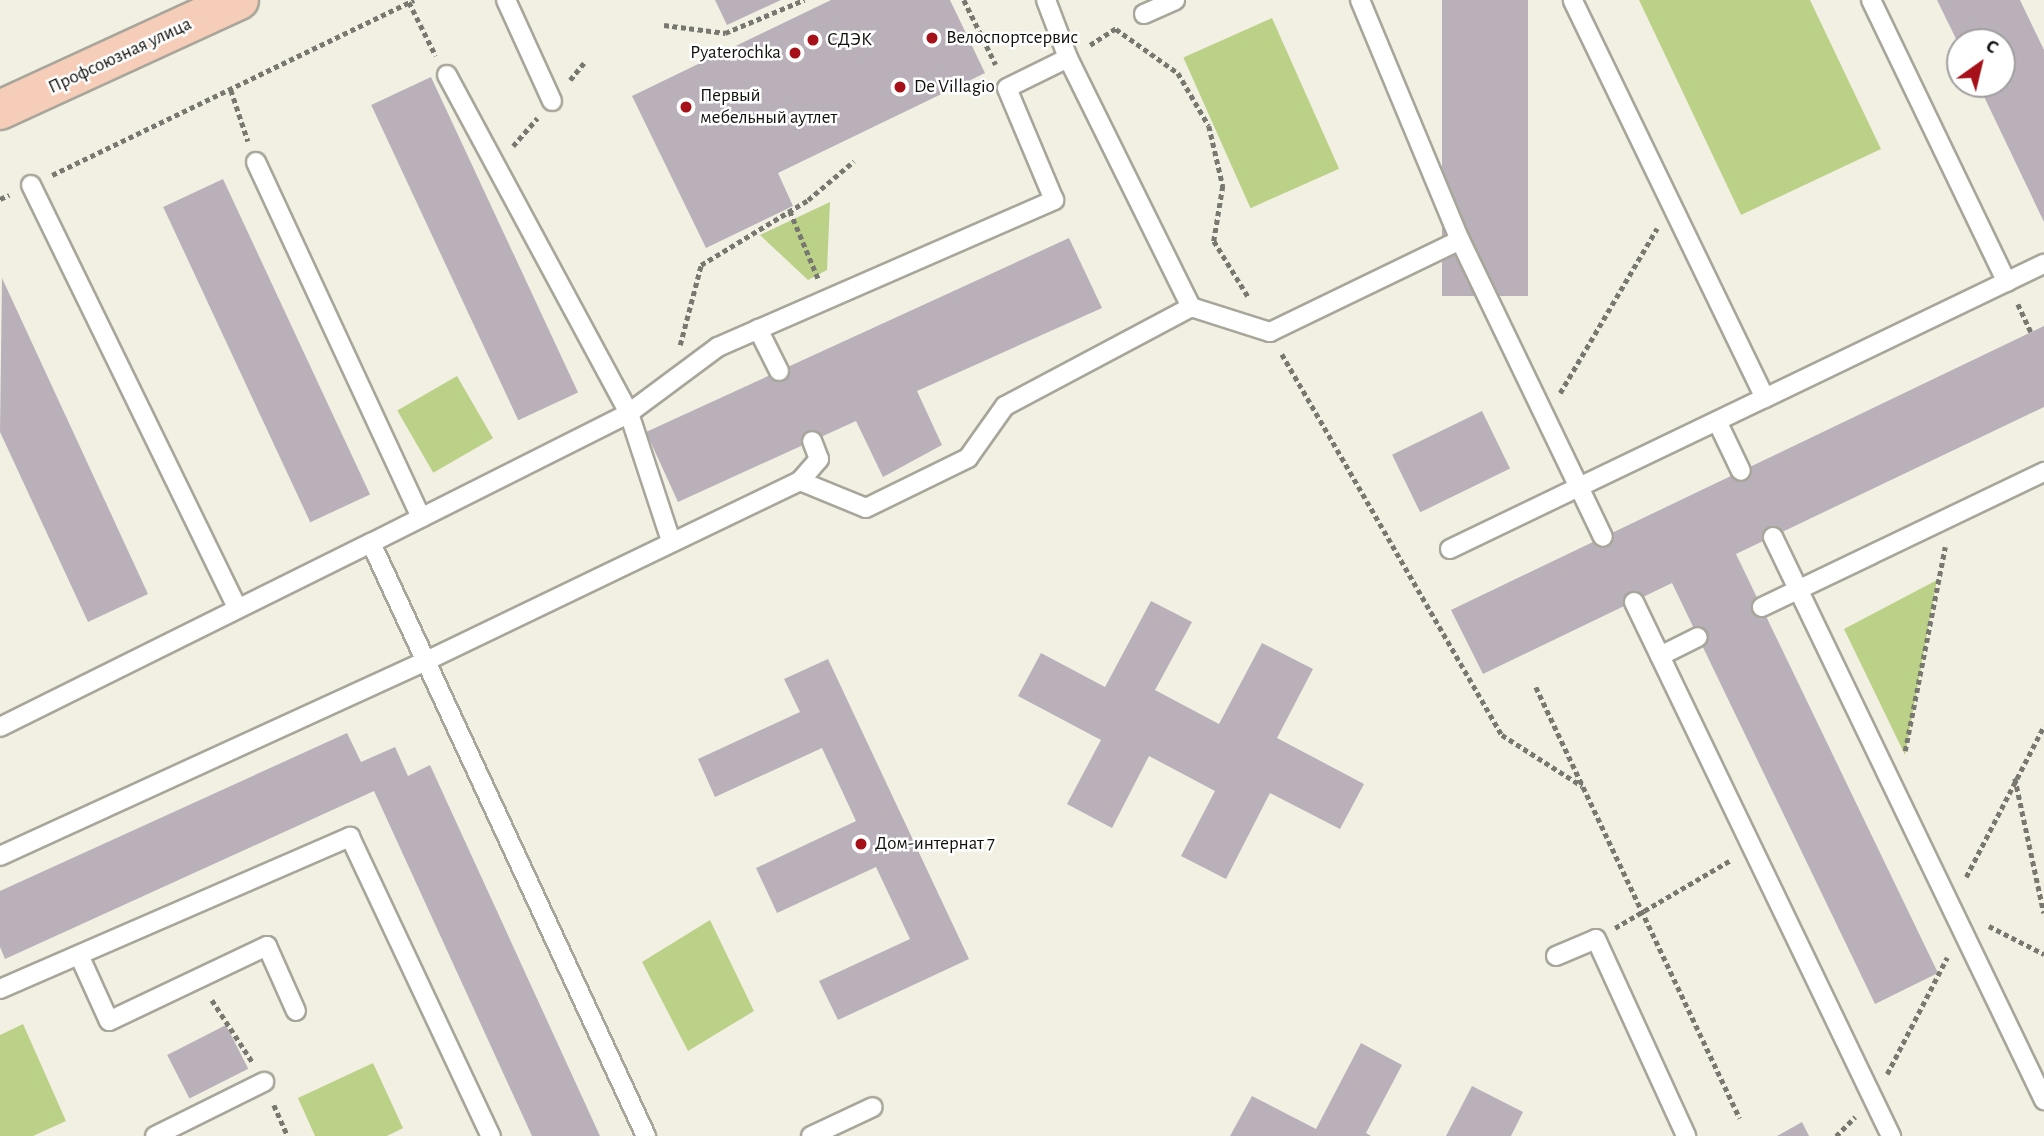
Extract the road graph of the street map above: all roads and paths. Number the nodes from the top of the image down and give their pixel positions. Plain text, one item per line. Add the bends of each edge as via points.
1 (239, 0) edge
2 (506, 0) edge
3 (804, 0) edge
4 (964, 0) edge
5 (1046, 0) edge
6 (1175, 0) edge
7 (1360, 0) edge
8 (1573, 0) edge
9 (1871, 0) edge
10 (412, 1) edge
11 (1144, 14) joint
12 (664, 25) dead end
13 (1116, 29) junction
14 (425, 37) dead end
15 (1068, 58) junction
16 (447, 75) dead end
17 (1007, 88) junction
18 (231, 90) junction
19 (552, 102) joint
20 (0, 110) edge
21 (854, 161) dead end
22 (256, 162) joint
23 (496, 165) junction
24 (31, 185) junction
25 (0, 199) edge
26 (1671, 203) junction
27 (790, 211) junction
28 (1460, 240) junction
29 (2044, 264) edge
30 (2007, 282) junction
31 (828, 299) junction
32 (1191, 307) junction
33 (758, 329) junction
34 (1270, 332) junction
35 (2031, 332) dead end
36 (779, 371) dead end
37 (669, 387) junction
38 (1765, 398) junction
39 (629, 413) junction
40 (1546, 418) junction
41 (1717, 421) junction
42 (812, 441) dead end
43 (1741, 471) dead end
44 (2044, 472) edge
45 (800, 481) junction
46 (1579, 487) junction
47 (1953, 515) junction
48 (421, 518) junction
49 (1603, 537) dead end
50 (1773, 537) dead end
51 (670, 541) junction
52 (371, 543) junction
53 (1450, 549) dead end
54 (1798, 589) junction
55 (1634, 601) dead end
56 (237, 607) junction
57 (1762, 607) dead end
58 (1698, 638) dead end
59 (1660, 656) junction
60 (424, 662) junction
61 (1536, 687) dead end
62 (2044, 726) edge
63 (0, 727) edge
64 (2015, 778) junction
65 (1582, 786) junction
66 (1898, 795) junction
67 (1752, 848) junction
68 (0, 856) edge
69 (1951, 906) junction
70 (1640, 913) junction
71 (2044, 913) edge
72 (1960, 925) junction
73 (1596, 939) junction
74 (2044, 954) edge
75 (79, 955) junction
76 (1556, 956) dead end
77 (194, 981) junction
78 (0, 989) edge
79 (296, 1011) dead end
80 (264, 1082) junction
81 (1874, 1100) junction
82 (2044, 1100) edge
83 (873, 1107) dead end
84 (1740, 1118) dead end
85 (155, 1136) edge
86 (288, 1136) edge
87 (491, 1136) edge
88 (646, 1136) edge
89 (811, 1136) edge
90 (1686, 1136) edge
91 (1891, 1136) edge

1 - 20 main road, Профсоюзная улица
2 - 19 lane
3 - 12 path via 725,33
4 - 17 path
5 - 15 lane
6 - 11 lane
7 - 28 lane
8 - 26 lane
9 - 30 lane
10 - 14 path
10 - 18 path
11 - 13 path
13 - 15 path
13 - 34 path via 1178,73 1209,126 1223,186 1214,241
15 - 17 lane
15 - 32 lane
16 - 23 lane
17 - 31 lane via 1054,200
18 - 22 path
18 - 24 path
19 - 23 path
21 - 27 path
22 - 48 lane
23 - 39 lane
24 - 25 path
24 - 56 lane
26 - 38 lane
26 - 40 path
27 - 31 path
27 - 37 path via 701,265
28 - 34 lane
28 - 40 lane
29 - 30 lane
30 - 35 path
30 - 38 lane
31 - 33 lane
32 - 34 lane
32 - 45 lane via 1005,406 968,458 866,508
33 - 36 lane
33 - 37 lane via 718,347
34 - 65 path via 1502,735
37 - 39 lane
38 - 41 lane
39 - 48 lane
39 - 51 lane
40 - 46 lane
41 - 43 lane
41 - 46 lane
42 - 45 lane via 819,459
44 - 47 lane
45 - 51 lane
46 - 49 lane
46 - 53 lane
47 - 54 lane
47 - 66 path
48 - 52 lane
50 - 54 lane
51 - 60 lane
52 - 56 lane
52 - 60 lane
54 - 57 lane
54 - 66 lane
55 - 59 lane
56 - 63 lane
58 - 59 lane
59 - 67 lane
60 - 68 lane
60 - 88 lane
61 - 65 path
62 - 64 path
64 - 69 path
64 - 71 path
65 - 70 path
66 - 69 lane
67 - 70 path
67 - 81 lane
69 - 72 lane
69 - 74 path
70 - 73 path
70 - 84 path
72 - 81 path via 1942,973
72 - 82 lane
73 - 76 lane
73 - 90 lane
75 - 77 lane via 109,1021
75 - 78 lane
75 - 87 lane via 350,837
77 - 79 lane via 267,946
77 - 80 path via 227,1016
80 - 85 lane
80 - 86 path
81 - 91 lane
83 - 89 lane

